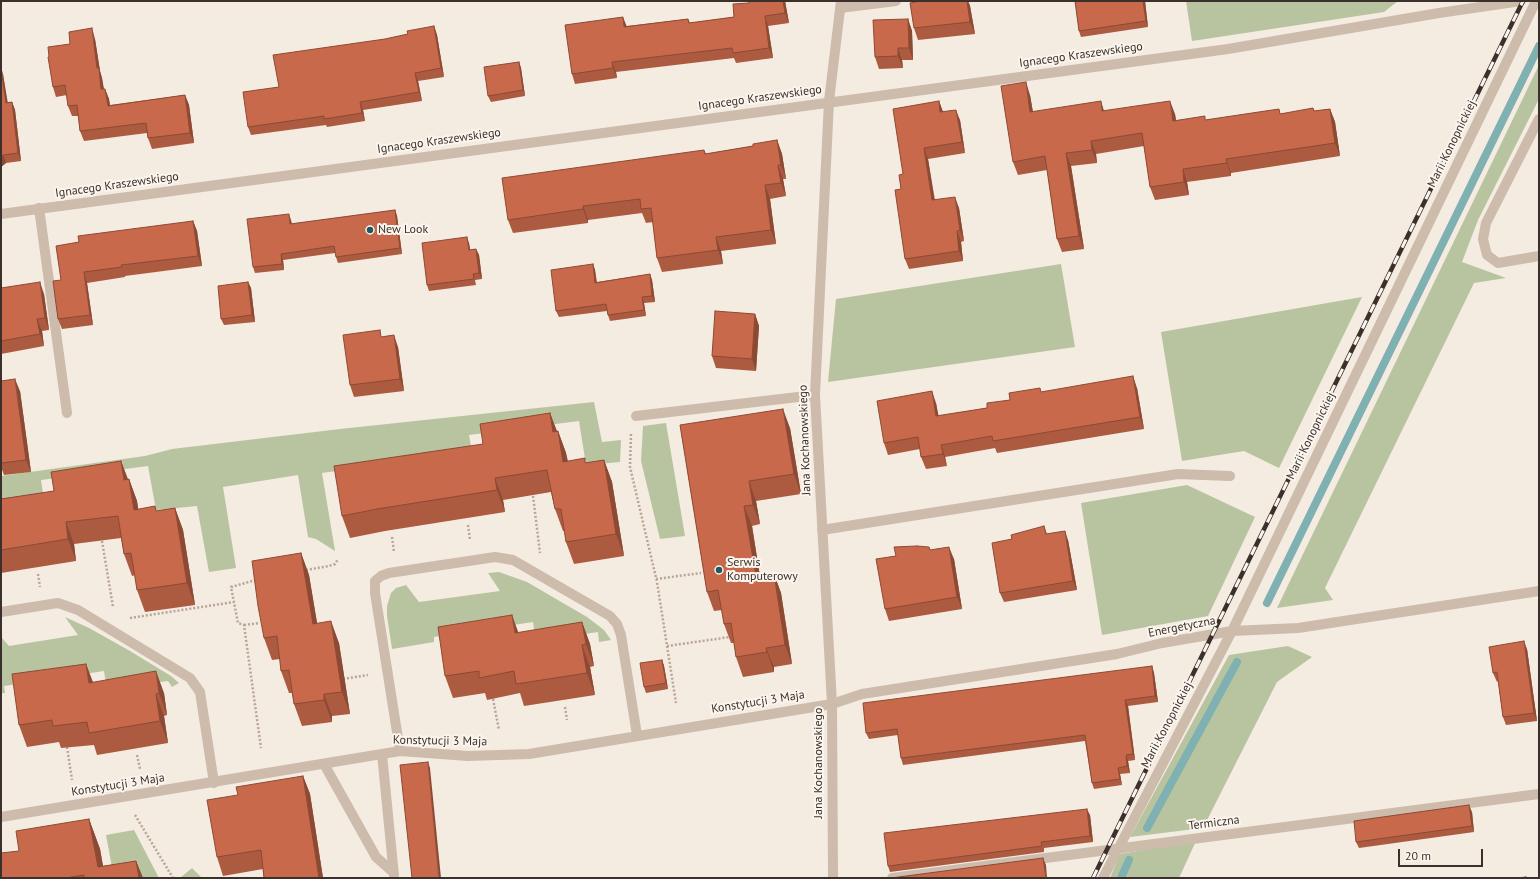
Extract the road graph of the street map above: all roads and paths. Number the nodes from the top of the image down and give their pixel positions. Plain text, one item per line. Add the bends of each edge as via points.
1 (896, 1) edge
2 (1521, 1) edge
3 (1536, 1) edge
4 (1492, 3) edge
5 (840, 5) edge
6 (829, 101) junction
7 (1539, 119) edge
8 (39, 208) junction
9 (1, 214) edge
10 (1539, 256) edge
11 (815, 394) junction
12 (67, 413) dead end
13 (636, 416) joint
14 (1230, 476) dead end
15 (533, 496) edge
16 (468, 525) dead end
17 (822, 530) junction
18 (392, 537) dead end
19 (102, 541) edge
20 (471, 543) dead end
21 (394, 555) dead end
22 (338, 559) dead end
23 (300, 572) edge
24 (701, 573) edge
25 (38, 574) dead end
26 (537, 574) junction
27 (263, 579) edge
28 (656, 580) junction
29 (41, 590) dead end
30 (1539, 591) edge
31 (234, 602) junction
32 (1, 612) edge
33 (114, 615) junction
34 (259, 622) edge
35 (244, 625) junction
36 (107, 628) junction
37 (1232, 631) junction
38 (730, 638) edge
39 (667, 646) junction
40 (369, 674) dead end
41 (343, 679) dead end
42 (494, 698) edge
43 (676, 703) dead end
44 (832, 704) junction
45 (565, 706) dead end
46 (567, 720) dead end
47 (499, 730) dead end
48 (637, 735) junction
49 (67, 748) edge
50 (261, 748) dead end
51 (400, 751) junction
52 (382, 754) junction
53 (137, 755) dead end
54 (324, 764) junction
55 (140, 769) dead end
56 (72, 780) dead end
57 (214, 783) junction
58 (1539, 794) edge
59 (135, 814) dead end
60 (1, 817) edge
61 (1117, 849) junction
62 (394, 875) edge
63 (173, 878) edge
64 (833, 878) edge
65 (892, 878) edge
66 (1103, 878) edge

1 - 5 street
2 - 4 street, Ignacego Kraszewskiego
3 - 37 street, Marii Konopnickiej
4 - 6 street, Ignacego Kraszewskiego via 1228,48
5 - 6 street, Jana Kochanowskiego
6 - 8 street, Ignacego Kraszewskiego
6 - 11 street, Jana Kochanowskiego
7 - 10 street via 1486,223 1483,239 1487,254 1498,263
8 - 9 street, Ignacego Kraszewskiego
8 - 12 street
11 - 13 street
11 - 17 street, Jana Kochanowskiego
13 - 28 path via 631,433 630,466
14 - 17 street via 1178,474
15 - 26 path via 542,562
16 - 20 path
17 - 44 street, Jana Kochanowskiego
18 - 21 path
19 - 33 path
22 - 23 path via 335,564
24 - 28 path
25 - 29 path
26 - 48 street via 610,616 617,624
26 - 51 street via 513,560 495,557 389,573 375,581
27 - 31 path via 232,587
28 - 39 path
30 - 37 street, Energetyczna via 1298,628
31 - 33 path via 126,618
31 - 35 path via 238,623
32 - 36 street via 58,603 78,610
33 - 36 path
34 - 35 path
35 - 50 path
36 - 57 street via 190,678 200,692
37 - 44 street, Energetyczna via 1117,654 862,694
37 - 61 street, Marii Konopnickiej
38 - 39 path
39 - 43 path
40 - 41 path
42 - 47 path
44 - 48 street, Konstytucji 3 Maja
44 - 64 street, Jana Kochanowskiego
45 - 46 path
48 - 51 street, Konstytucji 3 Maja via 528,754 468,756
49 - 56 path
51 - 52 street, Konstytucji 3 Maja
52 - 54 street, Konstytucji 3 Maja
52 - 62 street
53 - 55 path
54 - 57 street, Konstytucji 3 Maja
54 - 62 street via 376,856
57 - 60 street, Konstytucji 3 Maja
58 - 61 street, Termiczna
59 - 63 path
61 - 65 street, Termiczna
61 - 66 street, Marii Konopnickiej

